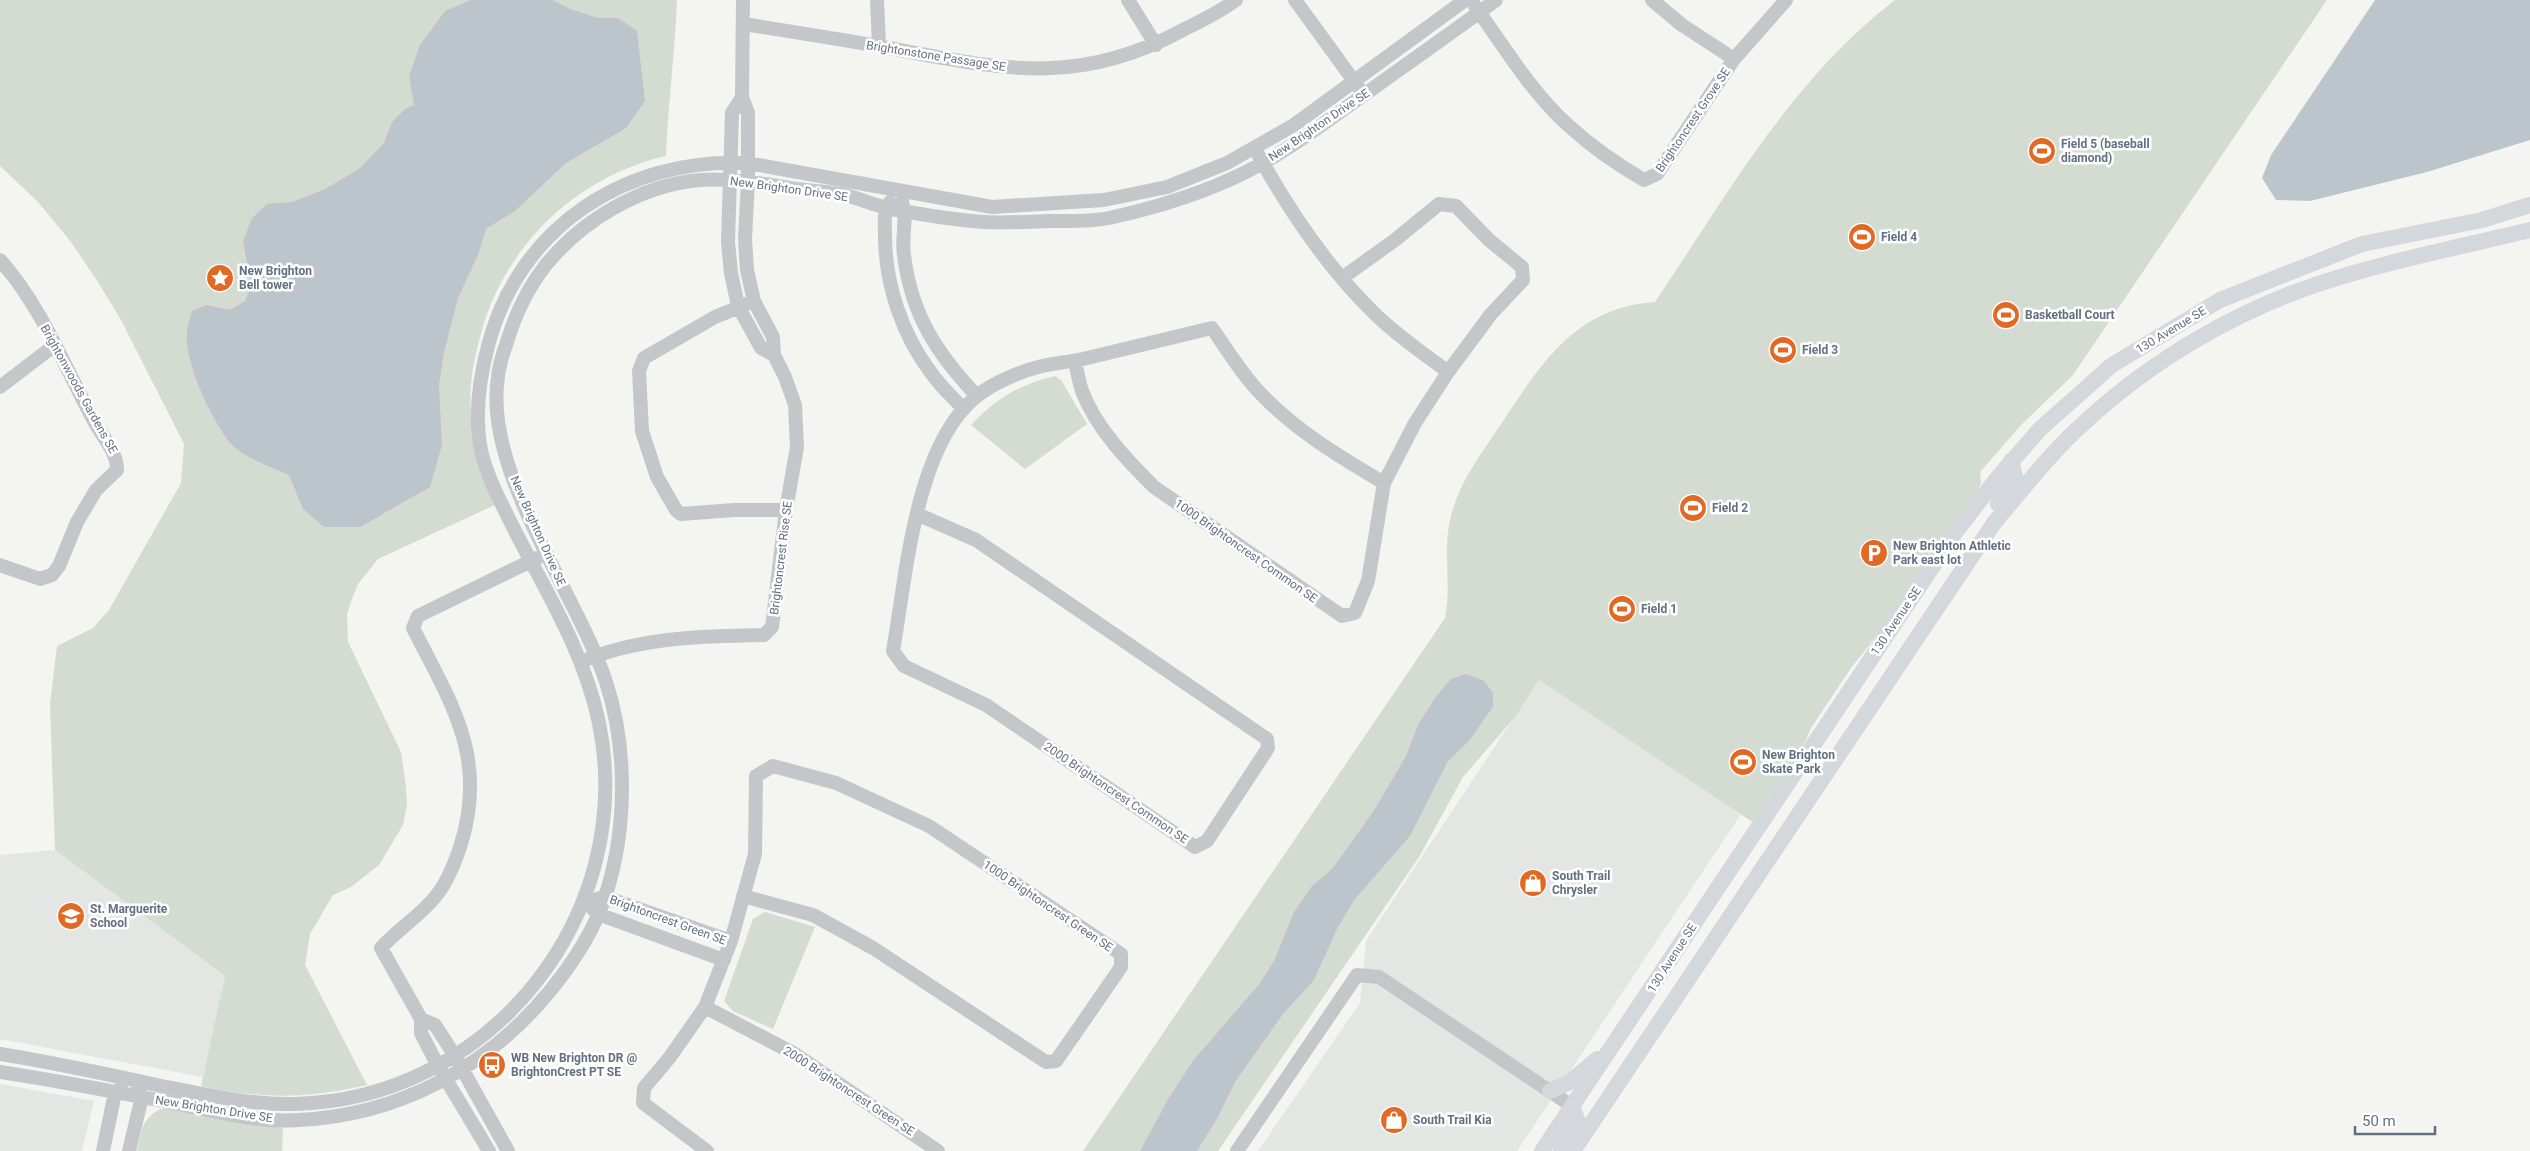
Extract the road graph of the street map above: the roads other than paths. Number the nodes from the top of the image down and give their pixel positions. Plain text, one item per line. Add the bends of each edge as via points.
1 (743, 0) edge
2 (877, 0) edge
3 (1128, 0) edge
4 (1236, 0) edge
5 (1294, 0) edge
6 (1465, 0) edge
7 (1470, 0) edge
8 (1496, 0) edge
9 (1652, 0) edge
10 (1786, 0) edge
11 (1479, 13) junction
12 (743, 24) junction
13 (1156, 45) junction
14 (879, 46) junction
15 (1734, 60) junction
16 (1353, 80) junction
17 (1364, 95) junction
18 (742, 98) junction
19 (1255, 149) junction
20 (731, 162) junction
21 (1262, 163) junction
22 (748, 164) junction
23 (730, 180) junction
24 (748, 182) junction
25 (899, 192) junction
26 (2530, 205) edge
27 (885, 208) junction
28 (905, 211) junction
29 (2530, 230) edge
30 (0, 260) edge
31 (1342, 278) junction
32 (754, 301) junction
33 (738, 306) junction
34 (55, 345) junction
35 (774, 355) junction
36 (1075, 361) junction
37 (1448, 372) junction
38 (0, 388) edge
39 (977, 396) junction
40 (963, 409) junction
41 (2061, 446) junction
42 (2011, 462) junction
43 (1384, 483) junction
44 (786, 510) junction
45 (917, 514) junction
46 (547, 553) junction
47 (530, 562) junction
48 (0, 565) edge
49 (1924, 629) junction
50 (597, 656) junction
51 (580, 662) junction
52 (743, 896) junction
53 (605, 897) junction
54 (585, 900) junction
55 (598, 914) junction
56 (731, 941) junction
57 (724, 960) junction
58 (704, 1007) junction
59 (421, 1019) junction
60 (1616, 1042) junction
61 (0, 1054) edge
62 (455, 1056) junction
63 (438, 1066) junction
64 (462, 1070) junction
65 (0, 1072) edge
66 (1624, 1075) junction
67 (131, 1079) junction
68 (447, 1079) junction
69 (1550, 1091) junction
70 (115, 1093) junction
71 (142, 1098) junction
72 (1572, 1106) junction
73 (103, 1151) edge
74 (129, 1151) edge
75 (489, 1151) edge
76 (508, 1151) edge
77 (707, 1151) edge
78 (938, 1151) edge
79 (1237, 1151) edge
80 (1542, 1151) edge
81 (1561, 1151) edge
82 (1573, 1151) edge

1 - 12 street
2 - 14 street
3 - 13 street
4 - 13 street, Brightonstone Passage SE
5 - 16 street
6 - 16 street, New Brighton Drive SE
7 - 11 street, Brightoncrest Grove SE
8 - 11 street, New Brighton Drive SE
9 - 15 street
10 - 15 street, Brightoncrest Grove SE
11 - 15 street, Brightoncrest Grove SE via 1531,84 1569,126 1644,180 1657,174
11 - 17 street, New Brighton Drive SE
12 - 14 street, Brightonstone Passage SE
12 - 18 street
13 - 14 street, Brightonstone Passage SE via 1120,58 1066,69 1018,69 956,62
16 - 17 street
16 - 19 street, New Brighton Drive SE via 1294,125
17 - 21 street, New Brighton Drive SE via 1303,139
18 - 20 street, Brightoncrest Rise SE via 732,113
18 - 22 street, Brightoncrest Rise SE via 748,113
19 - 21 street
19 - 25 street, New Brighton Drive SE via 1167,187 1104,200 992,206
20 - 22 street, New Brighton Drive SE
20 - 23 street, Brightoncrest Rise SE
20 - 47 street, New Brighton Drive SE via 656,172 596,198 565,220 541,246 505,299 492,328 476,407 481,452
21 - 28 street, New Brighton Drive SE via 1241,175 1180,199 1102,220 968,221
21 - 31 street
22 - 24 street, Brightoncrest Rise SE
22 - 25 street, New Brighton Drive SE
23 - 24 street, New Brighton Drive SE
23 - 33 street, Brightoncrest Rise SE via 728,242
23 - 46 street, New Brighton Drive SE via 698,180 660,188 595,219 545,266 524,300 513,323 497,381 498,418 506,455 524,506
24 - 27 street, New Brighton Drive SE via 847,196
24 - 32 street, Brightoncrest Rise SE via 745,239
25 - 27 street
25 - 28 street
26 - 42 main road, 130 Avenue SE via 2482,220 2362,244 2220,300 2112,365 2040,429
27 - 28 street, New Brighton Drive SE
27 - 40 street via 888,270 896,305 912,346 932,376
28 - 39 street via 903,246 912,295 930,338 948,366
29 - 41 main road, 130 Avenue SE via 2364,270 2320,283 2250,312 2186,346 2152,369 2085,422
30 - 34 street, Brightonwoods Gardens SE via 26,293
31 - 37 street via 1374,313
31 - 37 street, 1000 Brightoncrest Common SE via 1439,204 1456,206 1489,240 1522,267 1523,280 1491,314
32 - 33 street
32 - 35 street, Brightoncrest Rise SE via 773,337
33 - 35 street, Brightoncrest Rise SE via 761,348
33 - 44 street via 644,358 638,371 642,431 657,477 681,514
34 - 38 street
34 - 48 street, Brightonwoods Gardens SE via 117,459 117,470 96,490 52,575 40,579
35 - 44 street, Brightoncrest Rise SE via 795,405 797,448
36 - 39 street via 1040,366
36 - 43 street via 1212,328 1262,395 1286,418 1322,446
36 - 43 street, 1000 Brightoncrest Common SE via 1083,392 1101,426 1154,487 1342,616 1355,613 1368,580
37 - 43 street, 1000 Brightoncrest Common SE
39 - 40 street
40 - 45 street, 2000 Brightoncrest Common SE via 938,449
41 - 42 main road via 2035,460
41 - 49 main road, 130 Avenue SE via 1994,523
42 - 49 main road via 2015,477 2009,489 1948,574
42 - 60 main road, 130 Avenue SE via 1957,530
44 - 50 street, Brightoncrest Rise SE via 772,627 764,635 658,641 618,648
45 - 45 street, 2000 Brightoncrest Common SE via 893,651 904,666 986,705 1195,847 1207,841 1268,748 1268,739 976,540
46 - 47 street
46 - 50 street, New Brighton Drive SE
47 - 51 street, New Brighton Drive SE
47 - 59 street via 418,616 413,628 465,737 470,802 454,867 437,895 381,948
49 - 66 main road, 130 Avenue SE
50 - 51 street, Brightoncrest Rise SE
50 - 53 street, New Brighton Drive SE via 616,722 622,783 617,841
51 - 54 street, New Brighton Drive SE via 599,723 605,783 599,845
52 - 52 street, 1000 Brightoncrest Green SE via 755,854 756,776 773,766 836,783 929,826 1120,954 1121,967 1056,1061 1046,1062 873,948 813,915
52 - 56 street, 1000 Brightoncrest Green SE
53 - 54 street, Brightoncrest Green SE
53 - 55 street, New Brighton Drive SE
53 - 56 street, Brightoncrest Green SE
54 - 55 street, Brightoncrest Green SE
54 - 62 street, New Brighton Drive SE via 564,941 528,994
55 - 57 street, Brightoncrest Green SE
55 - 64 street, New Brighton Drive SE via 563,974 538,1005 480,1058
56 - 57 street, Brightoncrest Green SE
57 - 58 street
58 - 77 street via 670,1058 644,1088 643,1103
58 - 78 street, 2000 Brightoncrest Green SE via 795,1054
59 - 62 street via 435,1025
59 - 63 street via 421,1033
60 - 69 main road via 1570,1082
60 - 72 main road, 130 Avenue SE
61 - 67 street, New Brighton Drive SE
62 - 63 street, New Brighton Drive SE
62 - 64 street
63 - 67 street, New Brighton Drive SE via 376,1091 298,1104 244,1102
63 - 68 street
64 - 68 street, New Brighton Drive SE
64 - 76 street
65 - 70 street, New Brighton Drive SE
66 - 72 main road via 1591,1101
66 - 82 main road, 130 Avenue SE
67 - 70 street
67 - 71 street
68 - 71 street, New Brighton Drive SE via 382,1107 298,1121 246,1117
68 - 75 street
69 - 72 street
69 - 79 street via 1379,977 1357,974
70 - 71 street, New Brighton Drive SE
70 - 73 street
71 - 74 street
72 - 80 main road, 130 Avenue SE
72 - 81 main road via 1577,1119

